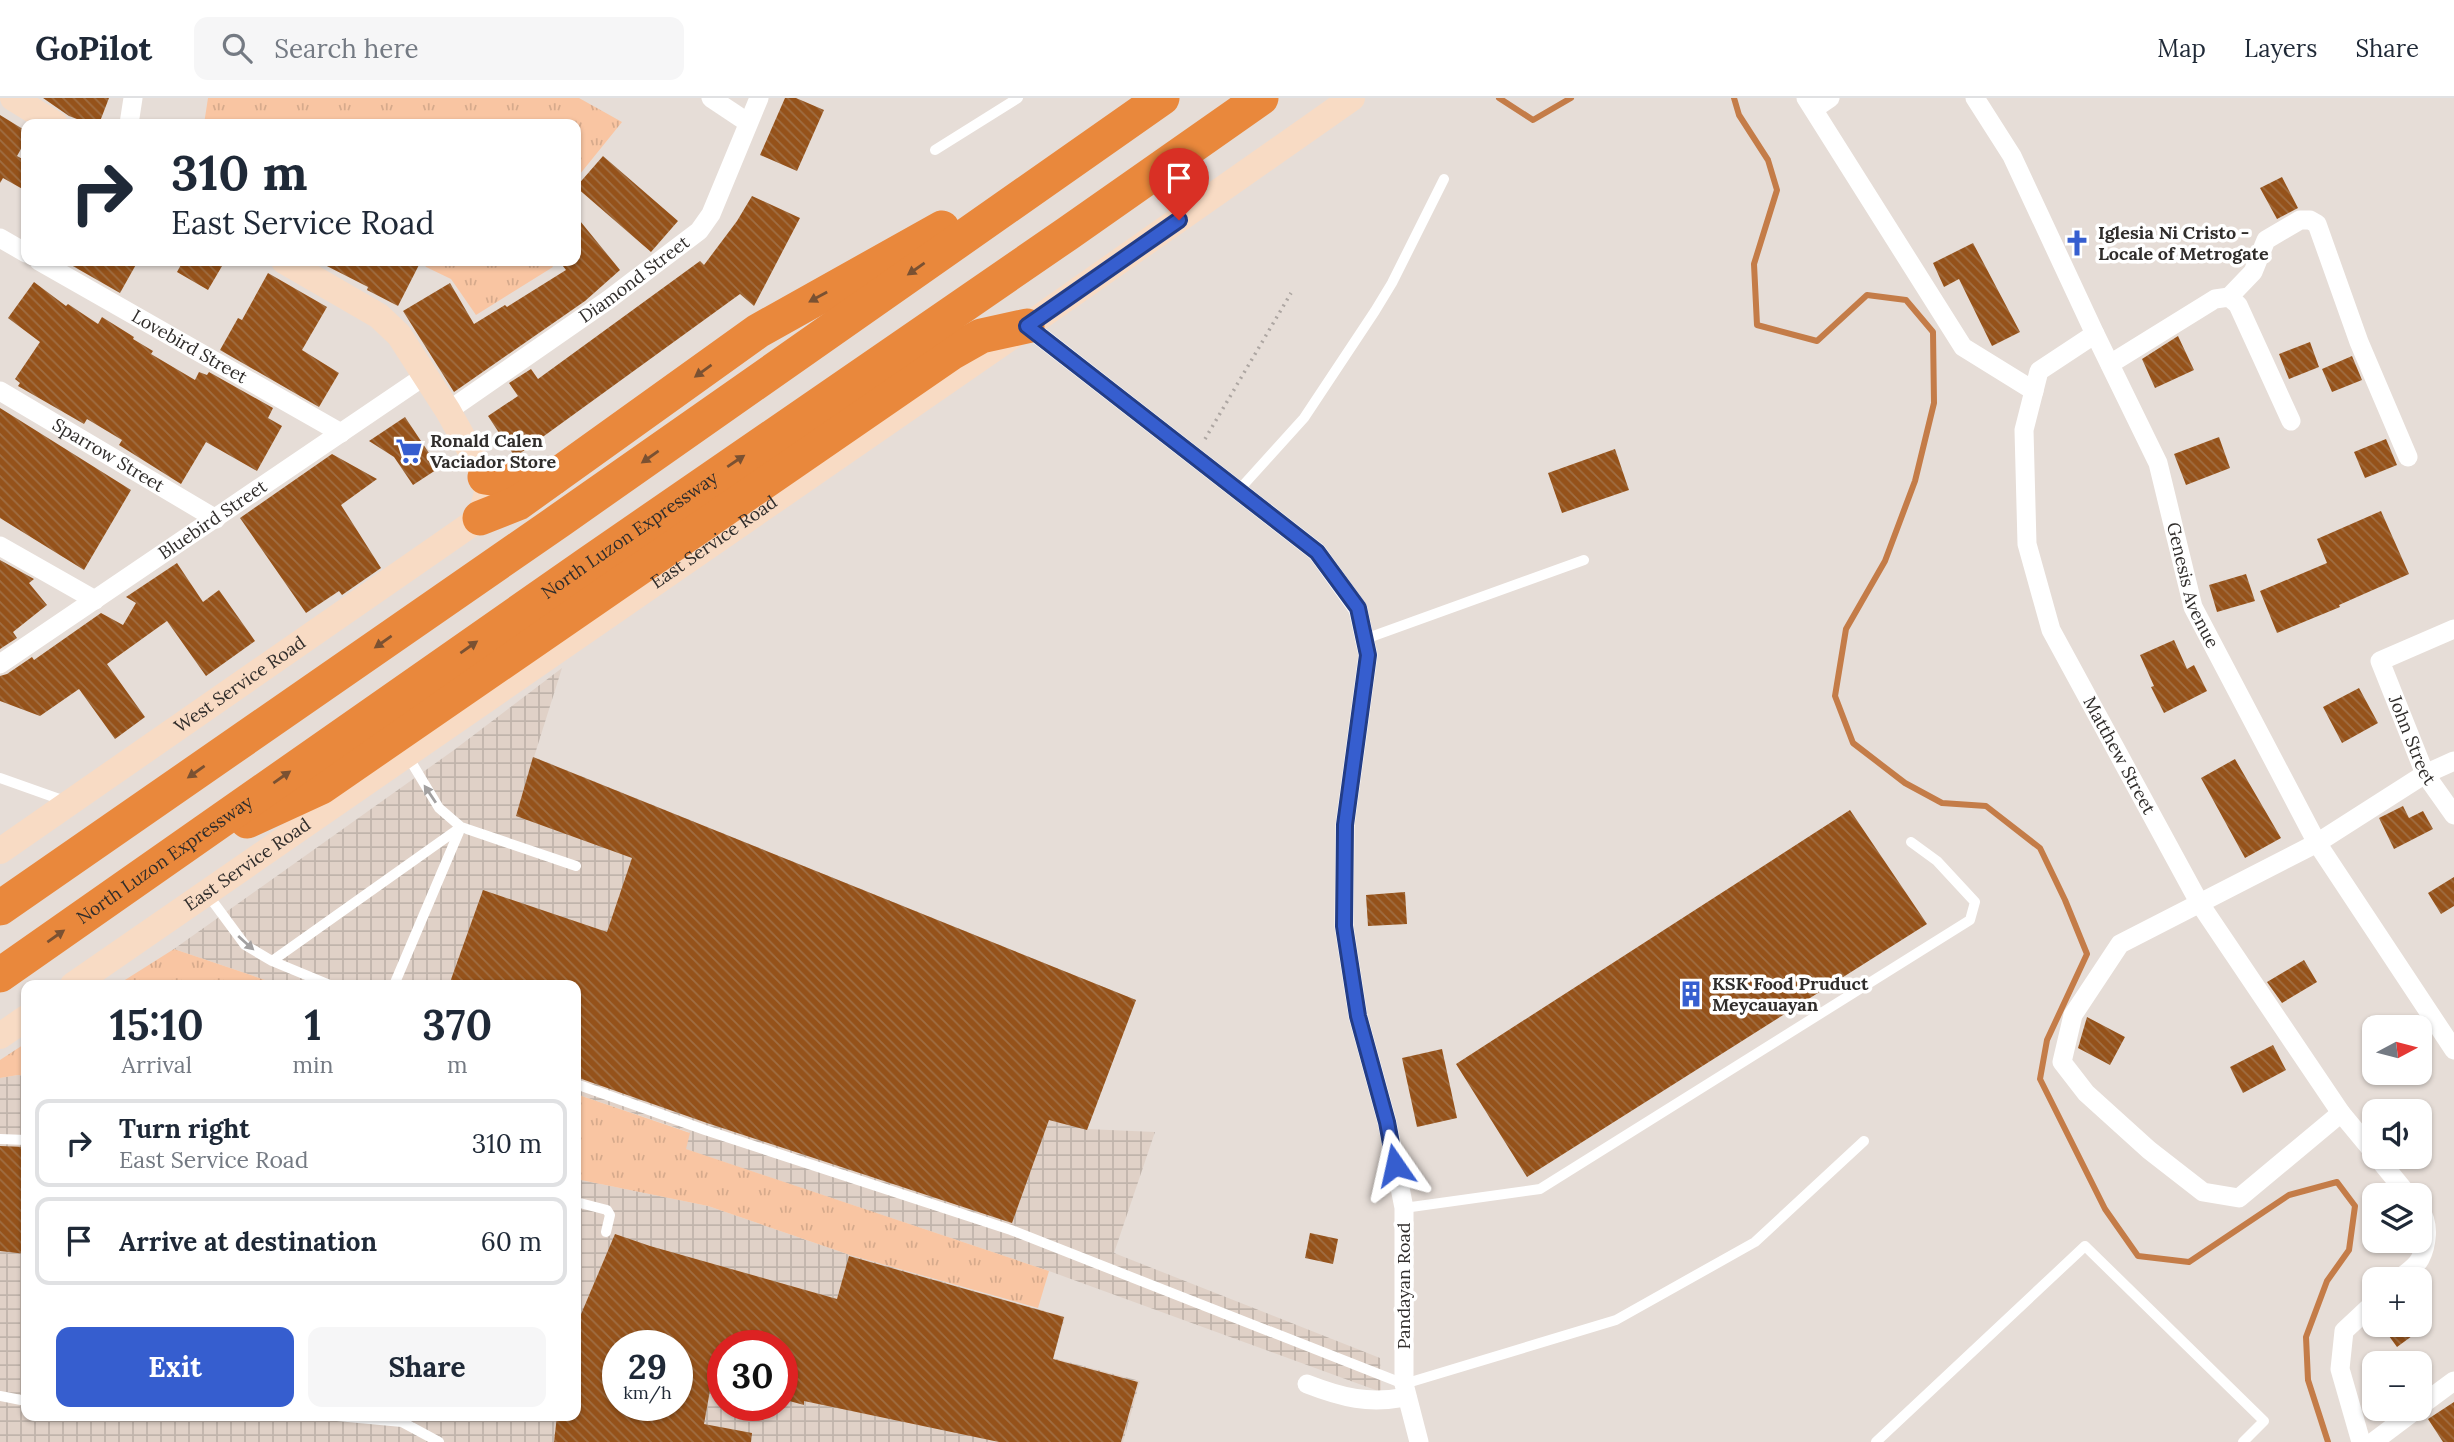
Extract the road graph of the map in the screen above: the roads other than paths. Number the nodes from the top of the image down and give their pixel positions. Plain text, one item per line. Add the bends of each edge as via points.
1 (13, 98) edge
2 (133, 98) edge
3 (711, 98) edge
4 (759, 98) edge
5 (1018, 98) edge
6 (1161, 98) edge
7 (1261, 98) edge
8 (1352, 98) edge
9 (1975, 98) edge
10 (1817, 102) edge
11 (47, 119) edge
12 (130, 119) edge
13 (747, 122) junction
14 (1112, 131) junction
15 (935, 150) dead end
16 (1444, 179) dead end
17 (0, 238) edge
18 (21, 250) edge
19 (48, 266) edge
20 (293, 266) edge
21 (2229, 297) junction
22 (1027, 326) junction
23 (2095, 334) junction
24 (2110, 364) junction
25 (426, 375) junction
26 (0, 391) edge
27 (2034, 391) junction
28 (447, 411) junction
29 (2291, 421) dead end
30 (341, 433) junction
31 (2408, 457) dead end
32 (485, 477) junction
33 (554, 477) junction
34 (1238, 491) junction
35 (480, 518) junction
36 (216, 519) junction
37 (0, 546) edge
38 (1584, 559) dead end
39 (95, 600) junction
40 (2454, 629) edge
41 (1365, 639) junction
42 (0, 664) edge
43 (407, 755) junction
44 (2454, 761) edge
45 (2425, 774) junction
46 (0, 778) edge
47 (69, 803) junction
48 (2454, 815) edge
49 (461, 827) junction
50 (1910, 842) dead end
51 (2317, 843) junction
52 (0, 851) edge
53 (170, 855) junction
54 (576, 866) dead end
55 (207, 894) junction
56 (2200, 904) junction
57 (0, 908) edge
58 (272, 961) junction
59 (0, 975) edge
60 (81, 980) edge
61 (318, 980) edge
62 (396, 980) edge
63 (21, 1021) edge
64 (0, 1036) edge
65 (2454, 1050) edge
66 (581, 1086) edge
67 (2342, 1113) junction
68 (2362, 1138) edge
69 (0, 1139) edge
70 (21, 1140) edge
71 (1864, 1141) dead end
72 (2387, 1169) edge
73 (2398, 1183) edge
74 (581, 1203) edge
75 (1404, 1208) junction
76 (607, 1233) dead end
77 (2362, 1314) edge
78 (2454, 1381) edge
79 (1307, 1384) dead end
80 (1405, 1390) junction
81 (0, 1396) edge
82 (2432, 1398) edge
83 (21, 1400) edge
84 (391, 1421) edge
85 (2401, 1421) edge
86 (439, 1442) edge
87 (1419, 1442) edge
88 (1876, 1442) edge
89 (2243, 1442) edge
90 (2361, 1442) edge
91 (2373, 1442) edge

1 - 11 main road
2 - 12 street
3 - 13 street
4 - 13 street, Diamond Street
5 - 15 lane
6 - 14 highway
53 -> 7 highway, North Luzon Expressway
8 - 22 main road, East Service Road
9 - 23 street, Genesis Avenue via 2012,156
10 - 27 street via 1963,347
13 - 28 street, Diamond Street via 711,214 699,231
14 -> 33 highway via 758,331
14 -> 57 highway
16 - 34 lane via 1375,311 1304,418
17 - 18 street
19 - 30 street, Lovebird Street
20 - 25 main road via 379,316 399,335
21 - 24 street via 2215,299
21 - 29 street via 2238,305
21 - 31 street via 2253,272 2266,240 2300,220 2317,224 2359,342
22 - 34 street, Pandayan Road
22 - 43 main road, East Service Road
22 - 53 highway via 981,336 951,354 321,787
23 - 24 street, Genesis Avenue
23 - 27 street, Matthew Street via 2039,370
24 - 51 street, Genesis Avenue via 2158,463 2193,607
25 - 28 main road
25 - 30 street, Bluebird Street
26 - 36 street, Sparrow Street
27 - 56 street, Matthew Street via 2024,429 2026,544 2051,630
28 - 32 main road
30 - 36 street, Bluebird Street
32 - 33 highway via 517,482
32 - 35 main road via 487,493
33 - 35 highway via 518,503
34 - 41 street, Pandayan Road via 1317,552 1358,608
35 - 47 main road, West Service Road
36 - 39 street, Bluebird Street
37 - 39 street
38 - 41 lane
39 - 42 street, Bluebird Street
40 - 45 street, John Street via 2380,661
41 - 75 street, Pandayan Road via 1368,655 1345,825 1344,926 1358,1016 1387,1122
49 -> 43 lane via 439,808
43 - 55 main road, East Service Road
44 - 45 street
45 - 48 street, John Street
45 - 51 street
46 - 47 lane
47 - 52 main road, West Service Road
49 - 54 lane
49 - 58 lane
49 - 62 lane
50 - 75 lane via 1937,861 1975,902 1970,920 1540,1189
51 - 56 street
51 - 65 street, Genesis Avenue
59 -> 53 highway, North Luzon Expressway
55 -> 58 lane via 245,945
55 - 60 main road, East Service Road
56 - 67 street, Matthew Street
56 - 67 street via 2120,944 2073,1016 2062,1062 2086,1093 2203,1192 2239,1198
58 - 61 lane
63 - 64 main road
66 - 80 lane via 1011,1230
67 - 68 street, Matthew Street
69 - 70 lane
71 - 80 lane via 1755,1242 1616,1320
72 - 73 street, Matthew Street
74 - 76 lane via 607,1210
75 - 80 street, Pandayan Road
77 - 90 street via 2344,1331 2340,1369
78 - 82 street
79 - 80 street via 1342,1397 1382,1402
80 - 87 street, Pandayan Road
81 - 83 lane
84 - 86 lane
85 - 91 street
88 - 89 lane via 2085,1246 2264,1421

